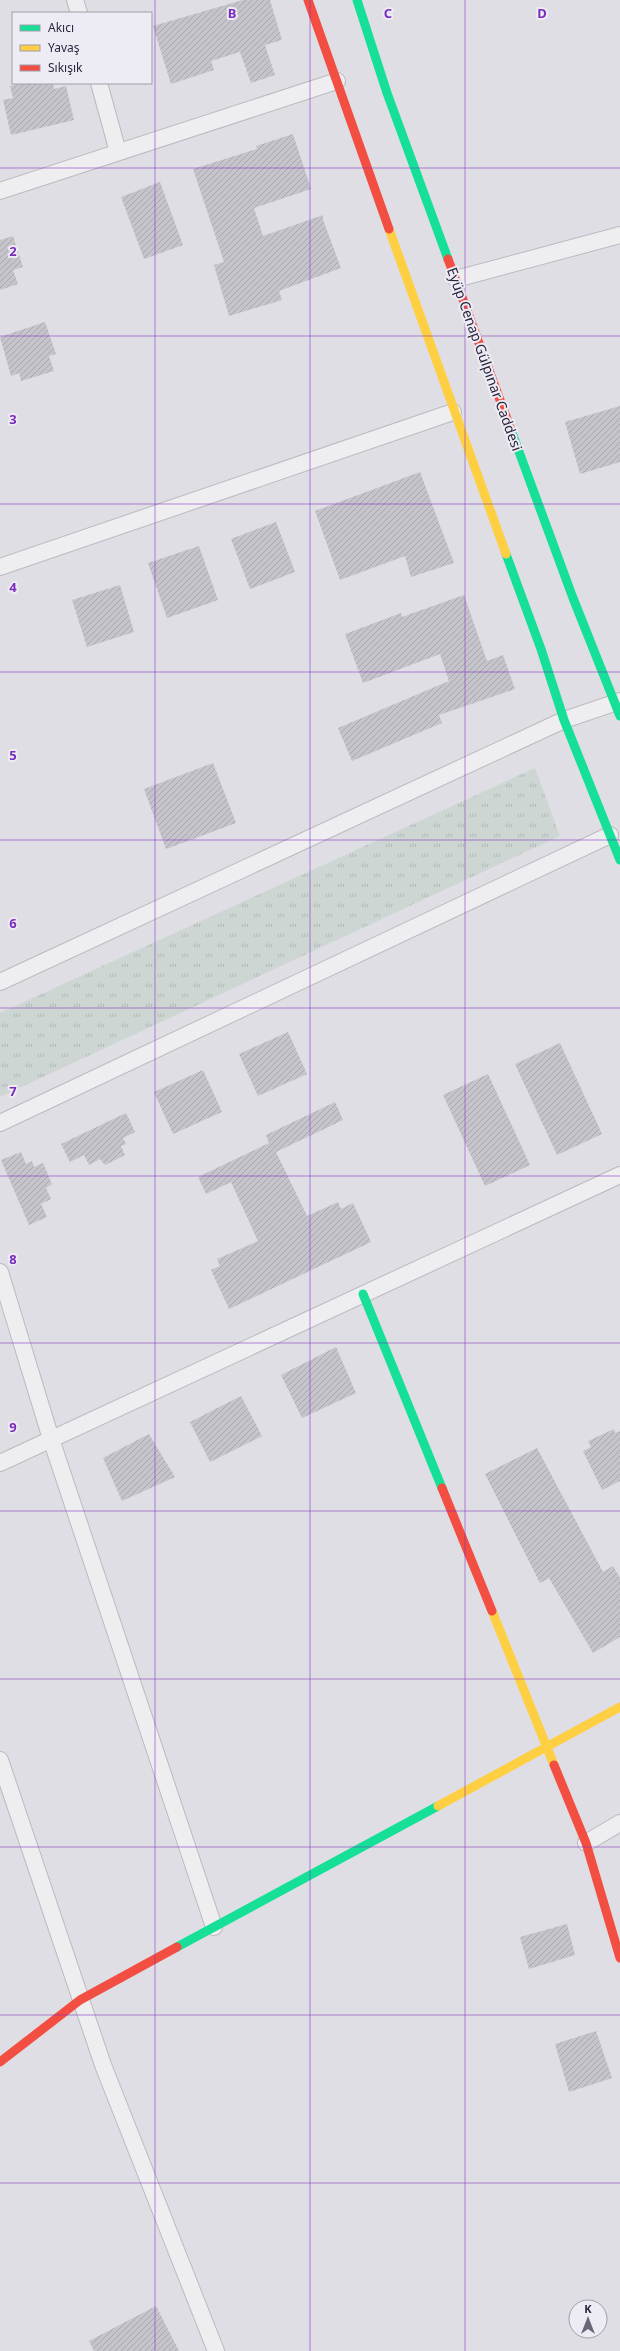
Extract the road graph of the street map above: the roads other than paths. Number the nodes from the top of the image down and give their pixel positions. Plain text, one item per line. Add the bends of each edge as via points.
1 (75, 0) edge
2 (308, 0) edge
3 (357, 0) edge
4 (79, 12) edge
5 (337, 81) junction
6 (99, 84) edge
7 (118, 152) junction
8 (0, 191) edge
9 (620, 235) edge
10 (456, 279) junction
11 (453, 412) junction
12 (0, 566) edge
13 (618, 706) edge
14 (564, 720) junction
15 (610, 835) junction
16 (620, 860) edge
17 (0, 982) edge
18 (0, 1123) edge
19 (620, 1175) edge
20 (0, 1272) edge
21 (363, 1294) junction
22 (51, 1439) junction
23 (0, 1463) edge
24 (620, 1707) edge
25 (548, 1746) junction
26 (0, 1760) edge
27 (620, 1823) edge
28 (586, 1843) junction
29 (214, 1927) junction
30 (620, 1958) edge
31 (80, 2000) junction
32 (0, 2062) edge
33 (216, 2351) edge

1 - 4 street
2 - 5 main road
3 - 10 main road, Eyüp Cenap Gülpınar Caddesi via 387,93
5 - 7 street
5 - 11 main road
6 - 7 street
7 - 8 street
9 - 10 street
10 - 13 main road, Eyüp Cenap Gülpınar Caddesi via 571,591
11 - 12 street
11 - 14 main road via 541,649
13 - 14 street
14 - 15 main road
14 - 17 street
15 - 16 main road
15 - 18 street
19 - 21 street
20 - 22 street
21 - 22 street
21 - 25 main road
22 - 23 street
22 - 29 street
24 - 25 main road
25 - 28 main road
25 - 29 main road
26 - 31 street
27 - 28 street
28 - 30 main road
29 - 31 main road
31 - 32 main road
31 - 33 street via 102,2065

